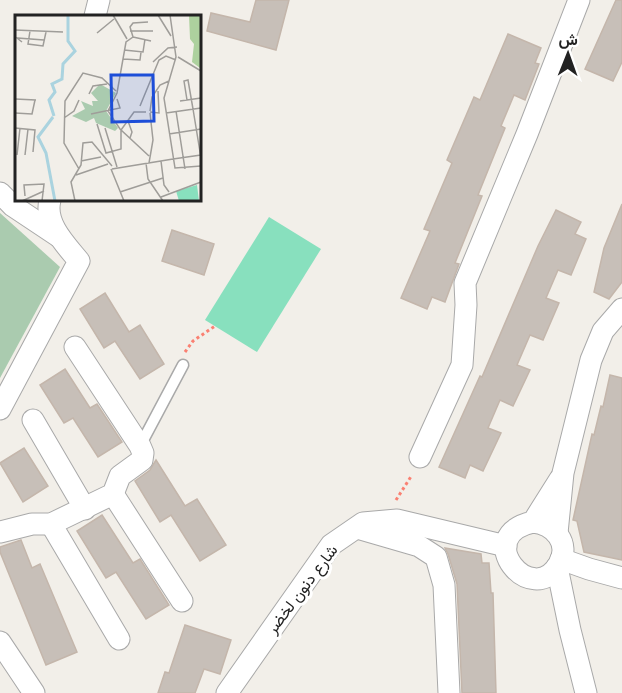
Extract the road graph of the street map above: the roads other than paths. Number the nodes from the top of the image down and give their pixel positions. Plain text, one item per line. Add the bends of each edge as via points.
1 (99, 0) edge
2 (579, 0) edge
3 (95, 15) edge
4 (0, 193) edge
5 (50, 201) edge
6 (58, 236) junction
7 (622, 309) edge
8 (75, 347) dead end
9 (183, 365) road end
10 (0, 409) edge
11 (33, 420) dead end
12 (140, 447) junction
13 (420, 457) road end
14 (563, 473) junction
15 (113, 494) junction
16 (85, 509) junction
17 (533, 522) junction
18 (51, 524) junction
19 (357, 527) junction
20 (0, 532) edge
21 (557, 533) junction
22 (506, 546) junction
23 (559, 563) junction
24 (533, 578) junction
25 (622, 578) edge
26 (182, 601) dead end
27 (570, 630) junction
28 (119, 639) dead end
29 (0, 642) edge
30 (236, 689) edge
31 (34, 693) edge
32 (449, 693) edge
33 (586, 693) edge

1 - 3 street
2 - 13 street via 465,283 462,364
4 - 6 street
5 - 6 street via 48,208
6 - 10 street via 79,261
7 - 14 street via 603,331 591,360
8 - 12 street
9 - 12 lane
11 - 16 street
12 - 15 street via 142,460 120,476
14 - 17 street
14 - 21 street
15 - 16 street
15 - 26 street
16 - 18 street
17 - 21 street via 550,526
17 - 22 street via 515,529
18 - 20 street
18 - 28 street
19 - 22 street, شارع دنون لخضر via 397,520
19 - 30 street, شارع دنون لخضر via 330,545
19 - 32 street via 419,546 436,557 444,585
21 - 23 street via 561,541
22 - 24 street via 506,556 516,572
23 - 24 street via 550,573
23 - 25 street
23 - 27 street
24 - 27 street
27 - 33 street
29 - 31 street

